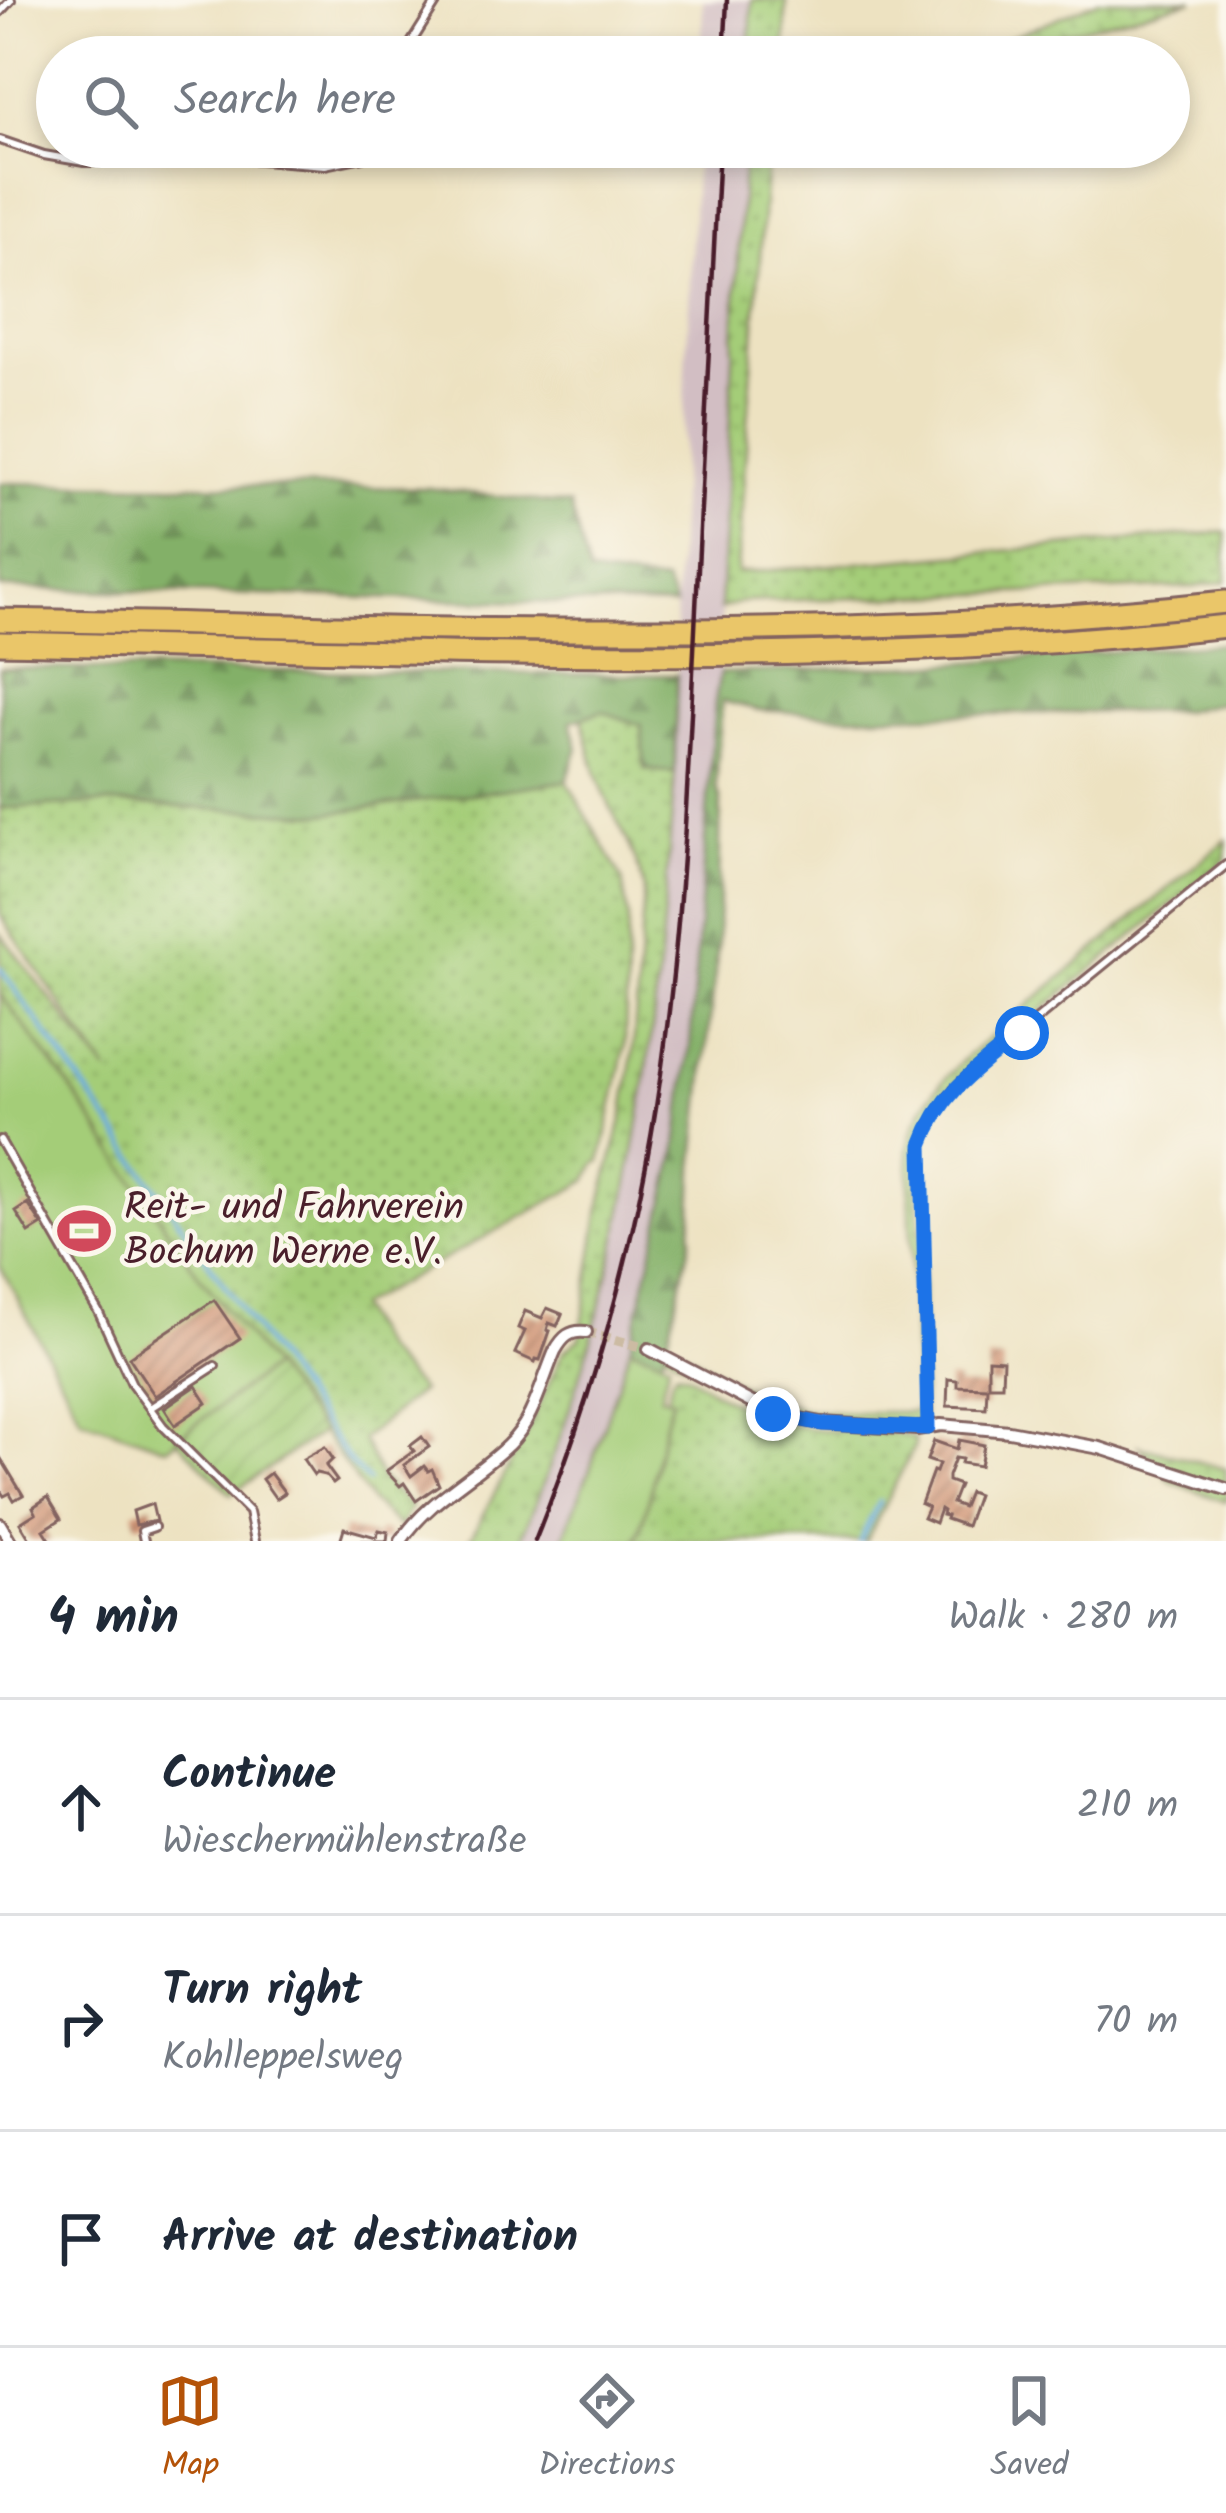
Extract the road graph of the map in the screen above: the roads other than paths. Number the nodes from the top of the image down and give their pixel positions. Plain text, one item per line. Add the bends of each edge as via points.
1 (11, 0) edge
2 (438, 0) edge
3 (0, 12) edge
4 (416, 36) edge
5 (0, 140) edge
6 (36, 152) edge
7 (1226, 602) edge
8 (0, 620) edge
9 (1226, 626) edge
10 (0, 643) edge
11 (1226, 865) edge
12 (0, 1140) edge
13 (586, 1332) dead end
14 (649, 1349) tunnel mouth
15 (215, 1366) dead end
16 (150, 1408) junction
17 (928, 1428) junction
18 (1226, 1489) edge
19 (0, 1524) edge
20 (154, 1527) dead end
21 (10, 1541) edge
22 (144, 1541) edge
23 (254, 1541) edge
24 (401, 1541) edge

1 - 3 lane
2 - 4 lane
5 - 6 lane
7 - 8 highway via 846,627
9 - 10 highway via 1005,645 734,654
11 - 17 lane via 971,1073 932,1118 922,1145
12 - 16 lane
13 - 24 street via 571,1332 555,1351 509,1444 432,1505
14 - 17 street via 773,1414
15 - 16 lane
16 - 23 lane via 249,1512
17 - 18 street via 1009,1431 1100,1448
19 - 21 street
20 - 22 lane via 142,1531

